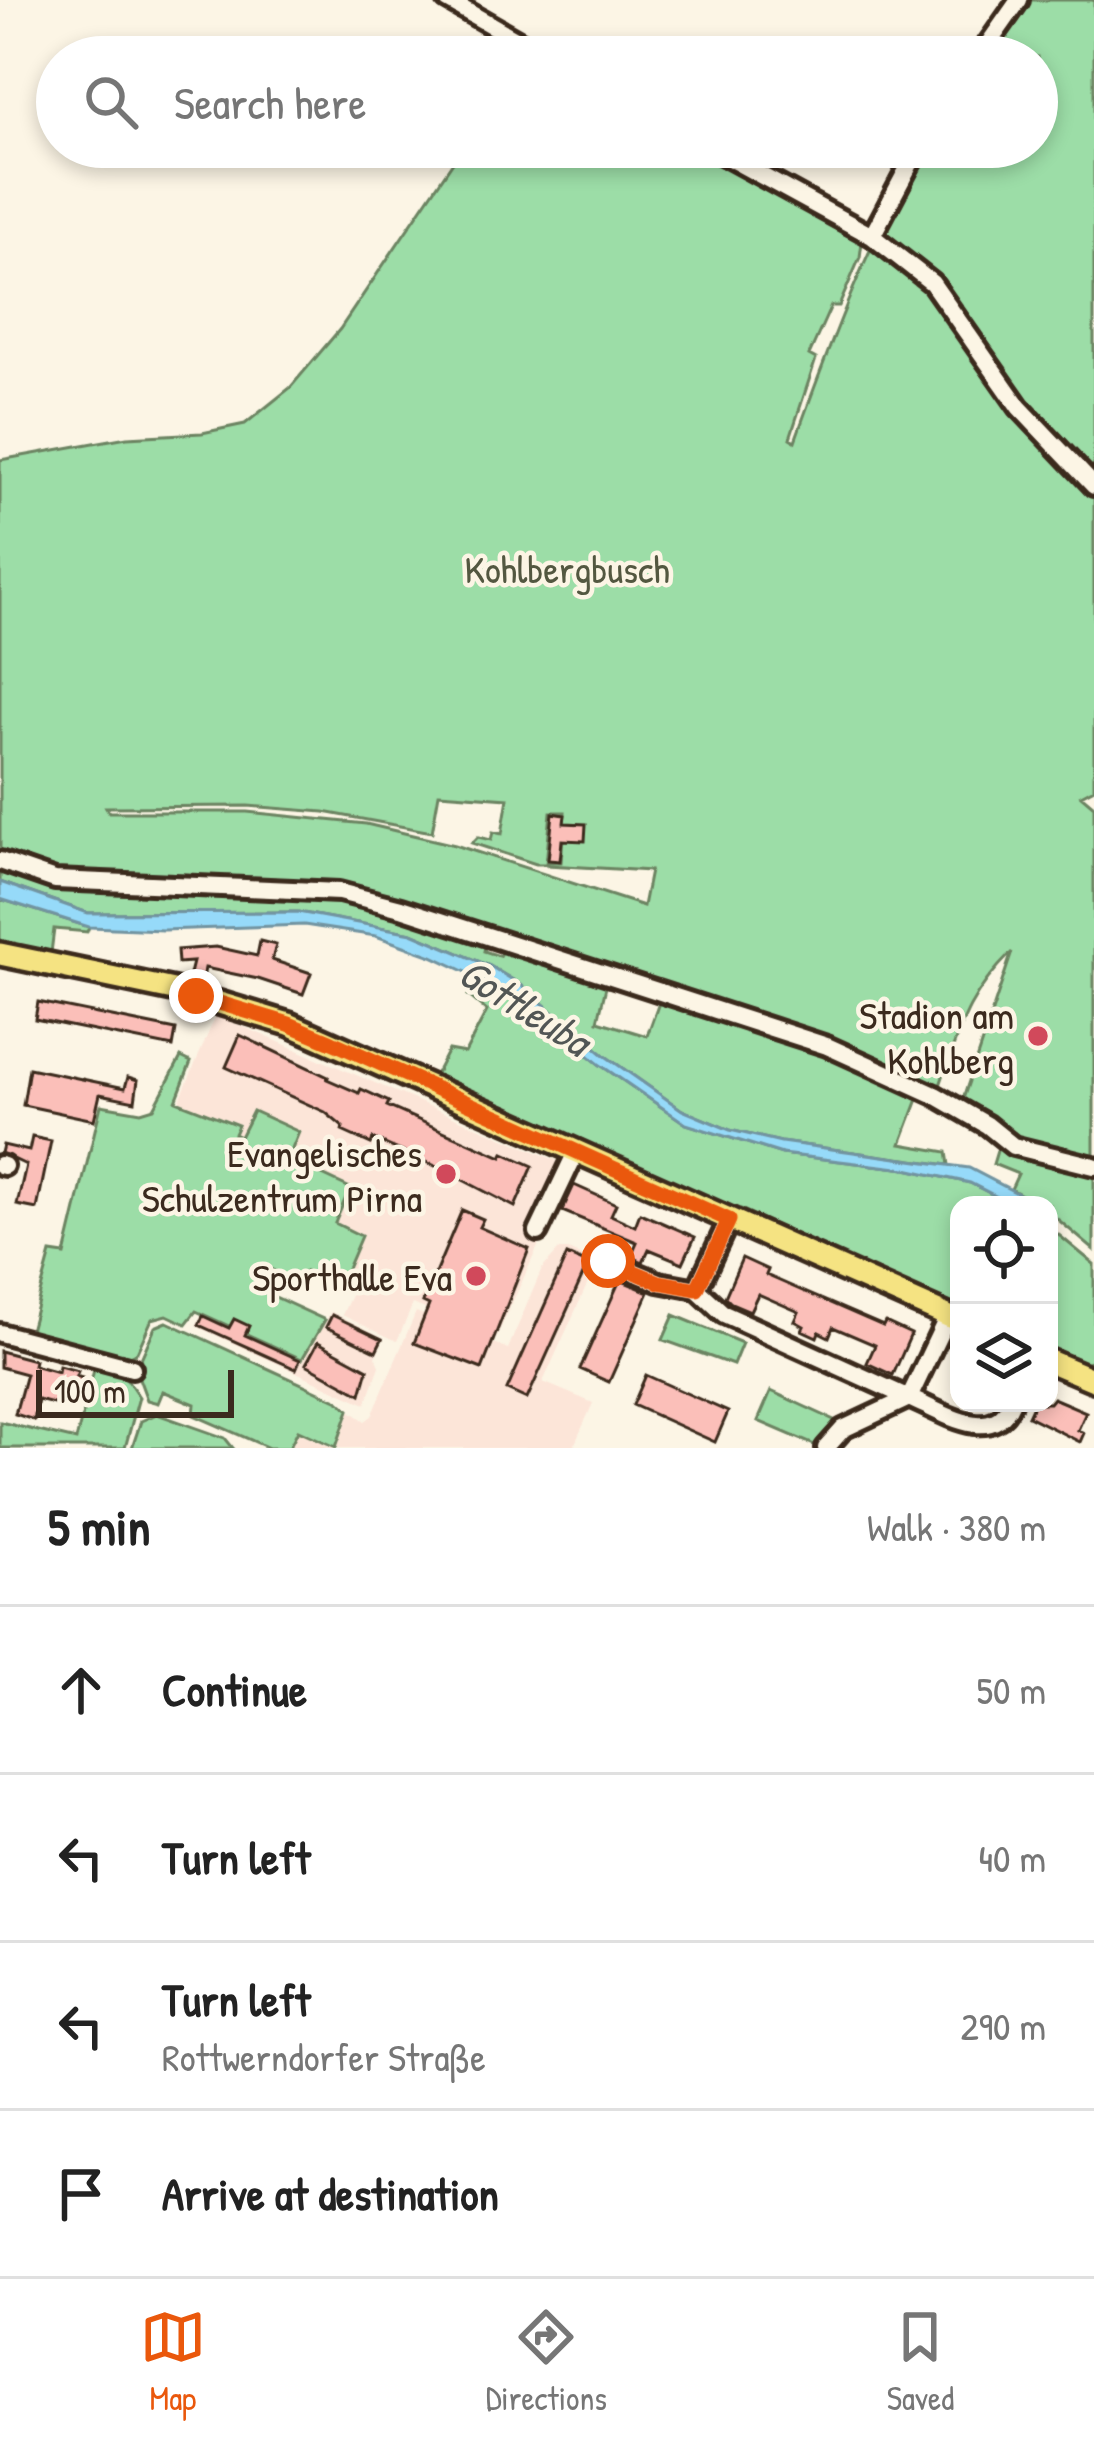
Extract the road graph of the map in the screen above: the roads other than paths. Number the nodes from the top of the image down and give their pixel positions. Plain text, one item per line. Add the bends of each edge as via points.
1 (447, 0) edge
2 (1019, 0) edge
3 (510, 36) edge
4 (994, 36) edge
5 (747, 168) edge
6 (908, 168) edge
7 (872, 236) junction
8 (1094, 486) edge
9 (0, 861) edge
10 (0, 955) edge
11 (577, 1150) junction
12 (1094, 1166) edge
13 (729, 1220) junction
14 (538, 1232) dead end
15 (608, 1261) dead end
16 (697, 1289) junction
17 (950, 1317) edge
18 (950, 1326) edge
19 (0, 1333) edge
20 (1058, 1364) edge
21 (133, 1367) dead end
22 (1094, 1380) edge
23 (909, 1398) junction
24 (1007, 1412) edge
25 (826, 1448) edge

1 - 3 street
2 - 4 street
5 - 7 street
6 - 7 street
7 - 8 street via 932,283 1019,406
9 - 12 street via 55,880 339,892 400,908 827,1046 934,1095 1013,1146
10 - 11 main road via 183,992 289,1024
11 - 13 main road
11 - 14 street
13 - 16 street
13 - 17 main road
15 - 16 street
16 - 23 street via 724,1314
18 - 23 street
19 - 21 street
20 - 22 main road
23 - 24 street via 973,1425 991,1425
23 - 25 street via 843,1429

